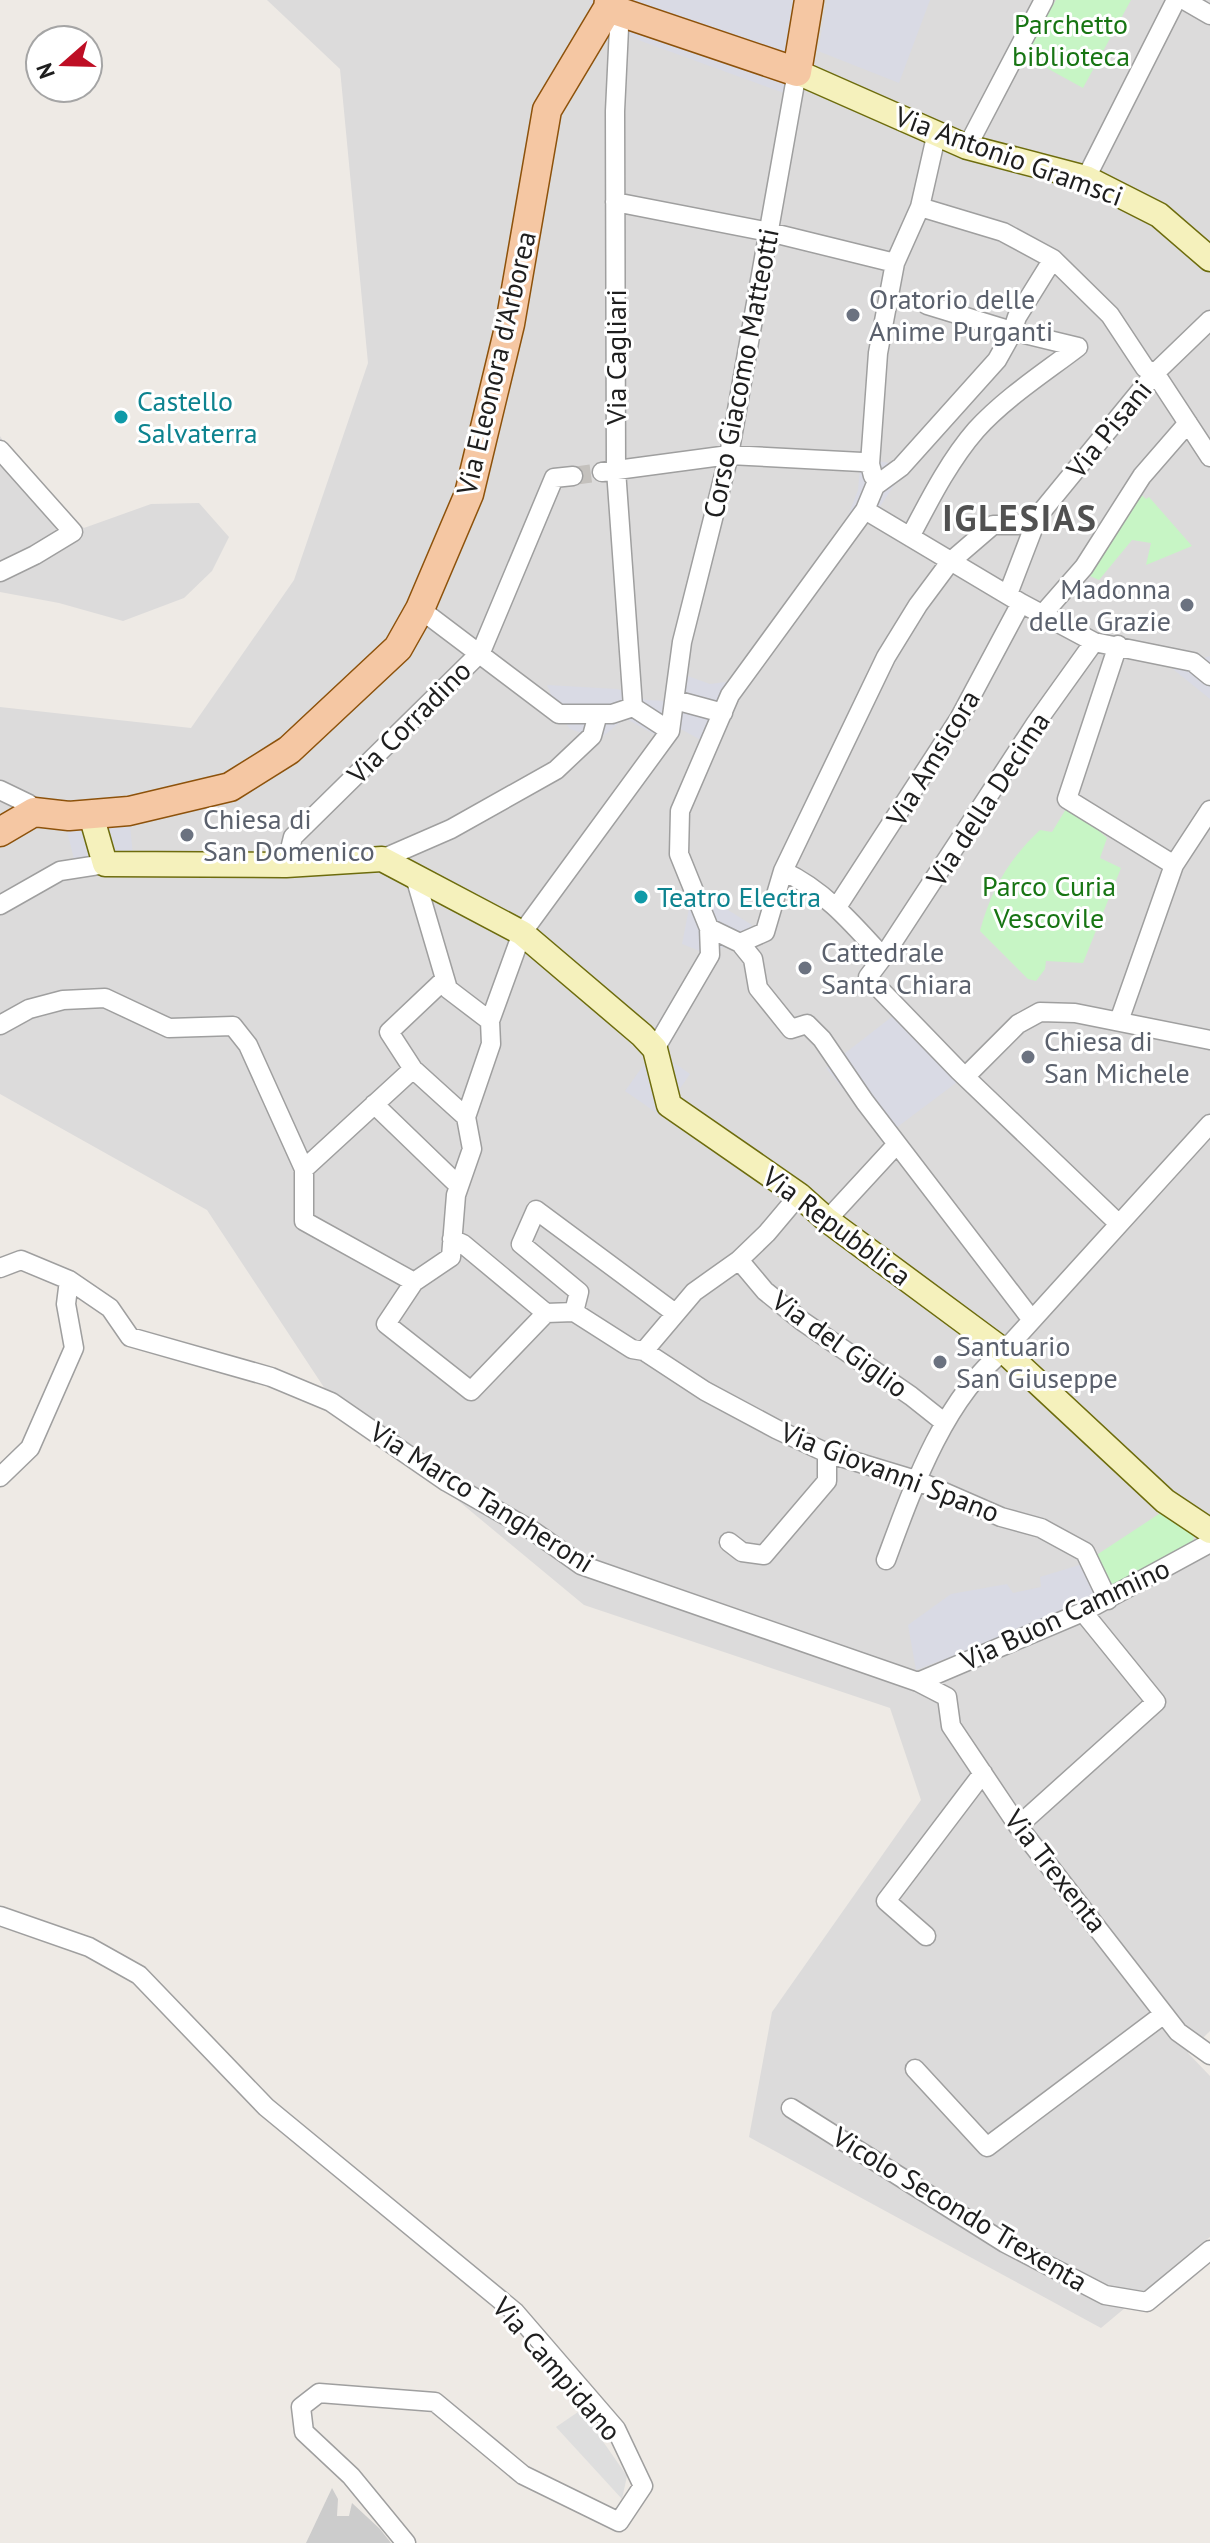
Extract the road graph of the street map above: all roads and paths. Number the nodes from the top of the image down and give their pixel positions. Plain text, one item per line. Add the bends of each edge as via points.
1 (809, 0) edge
2 (1044, 0) edge
3 (1176, 0) edge
4 (1184, 0) edge
5 (613, 7) edge
6 (1210, 15) edge
7 (797, 72) junction
8 (937, 132) junction
9 (967, 147) junction
10 (1086, 178) junction
11 (615, 202) junction
12 (920, 207) junction
13 (769, 232) junction
14 (1053, 259) junction
15 (1210, 259) edge
16 (895, 263) junction
17 (927, 305) dead end
18 (1210, 320) edge
19 (1012, 331) junction
20 (1155, 373) junction
21 (1188, 423) junction
22 (0, 450) edge
23 (729, 455) junction
24 (1210, 457) edge
25 (868, 462) junction
26 (609, 471) junction
27 (573, 476) tunnel mouth
28 (875, 486) junction
29 (869, 512) junction
30 (1038, 516) junction
31 (910, 537) junction
32 (950, 562) junction
33 (0, 572) edge
34 (1014, 599) junction
35 (420, 609) junction
36 (1042, 615) junction
37 (1094, 642) junction
38 (1118, 645) junction
39 (481, 652) junction
40 (1210, 676) edge
41 (675, 700) junction
42 (633, 707) junction
43 (723, 713) junction
44 (598, 714) junction
45 (670, 731) junction
46 (0, 790) edge
47 (1210, 810) edge
48 (34, 812) junction
49 (91, 815) junction
50 (0, 832) edge
51 (382, 859) junction
52 (105, 864) junction
53 (286, 865) junction
54 (1174, 865) junction
55 (783, 871) junction
56 (415, 877) junction
57 (0, 905) edge
58 (837, 907) junction
59 (709, 928) junction
60 (522, 933) junction
61 (740, 943) junction
62 (883, 957) junction
63 (445, 979) junction
64 (490, 1021) junction
65 (1119, 1021) junction
66 (0, 1025) edge
67 (1210, 1040) edge
68 (655, 1049) junction
69 (413, 1069) junction
70 (962, 1073) junction
71 (374, 1104) junction
72 (466, 1117) junction
73 (1210, 1124) edge
74 (892, 1137) junction
75 (304, 1169) junction
76 (459, 1186) junction
77 (799, 1195) junction
78 (827, 1220) junction
79 (1119, 1224) junction
80 (452, 1239) junction
81 (739, 1260) junction
82 (0, 1268) edge
83 (69, 1280) junction
84 (414, 1282) junction
85 (574, 1312) junction
86 (546, 1313) junction
87 (675, 1313) junction
88 (1032, 1320) junction
89 (644, 1351) junction
90 (1004, 1351) junction
91 (945, 1423) junction
92 (827, 1453) junction
93 (0, 1477) edge
94 (916, 1480) junction
95 (1210, 1531) edge
96 (729, 1542) dead end
97 (1210, 1543) edge
98 (886, 1560) dead end
99 (1108, 1600) junction
100 (1083, 1612) junction
101 (918, 1682) junction
102 (983, 1773) junction
103 (1018, 1826) junction
104 (0, 1916) edge
105 (926, 1936) dead end
106 (1164, 2014) junction
107 (1210, 2055) edge
108 (915, 2069) dead end
109 (791, 2108) dead end
110 (1210, 2250) edge
111 (406, 2543) edge

1 - 7 main road
2 - 9 street
3 - 10 street
4 - 6 street
5 - 7 main road
5 - 11 street, Via Cagliari via 619,28
5 - 35 main road, Via Eleonora d'Arborea via 547,110 510,324 469,494
7 - 8 main road, Via Antonio Gramsci
7 - 13 street, Corso Giacomo Matteotti
8 - 9 main road, Via Antonio Gramsci
8 - 12 street
9 - 10 main road, Via Antonio Gramsci
10 - 15 main road, Via Antonio Gramsci via 1159,215
11 - 13 street
11 - 26 street, Via Cagliari
12 - 14 street via 1003,232
12 - 16 street
13 - 16 street
13 - 23 street, Corso Giacomo Matteotti
14 - 19 street
14 - 20 street via 1110,315 1145,368
16 - 25 street via 878,353
17 - 19 street
18 - 20 street, Via Pisani
19 - 28 street via 997,360 901,467
19 - 31 street via 1078,347 974,432
20 - 21 street
20 - 30 street, Via Pisani
21 - 24 street
21 - 36 street via 1142,476 1084,567
22 - 33 street via 73,532
23 - 25 street
23 - 26 street
23 - 41 street, Corso Giacomo Matteotti via 682,642
25 - 28 street
26 - 42 street, Via Cagliari
27 - 39 street, Via Corradino via 554,478
28 - 29 street
29 - 31 street
29 - 43 street via 730,695
30 - 32 street via 1018,525 993,525
30 - 34 street, Via Pisani
31 - 32 street
32 - 34 street
32 - 55 street via 886,657
34 - 36 street
34 - 58 street, Via Amsicora via 959,719
35 - 39 street
35 - 49 main road, Via Eleonora d'Arborea via 398,648 277,758 230,787
36 - 37 street
37 - 38 street
37 - 62 street, Via della Decima
38 - 40 street via 1193,662
38 - 54 street via 1067,799
39 - 44 street via 559,714
39 - 53 street, Via Corradino via 293,837
41 - 43 street
41 - 45 street, Corso Giacomo Matteotti
42 - 44 street
42 - 45 street
43 - 59 street via 680,811 679,854
44 - 51 street via 592,736 556,770 451,829
45 - 60 street
46 - 48 street via 29,804
47 - 54 street
48 - 49 main road, Via Eleonora d'Arborea
48 - 50 main road
49 - 52 main road
51 - 53 main road
51 - 56 main road
52 - 53 main road
52 - 57 street via 60,871
54 - 65 street
55 - 58 street
55 - 61 street via 765,932
56 - 60 main road
56 - 63 street
58 - 62 street
59 - 61 street
59 - 68 street via 710,955
60 - 64 street
60 - 68 main road
61 - 74 street via 753,959 758,988 791,1029 807,1024 822,1039
62 - 70 street via 868,977
63 - 64 street via 448,989
63 - 69 street via 389,1032
64 - 72 street via 491,1044
65 - 67 street
65 - 70 street via 1040,1012 1018,1024
66 - 75 street via 29,1009 63,1000 105,998 169,1028 233,1026 248,1045
68 - 77 main road, Via Repubblica via 669,1105
69 - 71 street
69 - 72 street
70 - 79 street
71 - 75 street
71 - 76 street
72 - 76 street via 472,1149
73 - 79 street
74 - 78 street
74 - 88 street
75 - 84 street via 304,1221
76 - 80 street
77 - 78 main road, Via Repubblica
77 - 81 street
78 - 90 main road, Via Repubblica
79 - 88 street
80 - 84 street via 451,1257
80 - 86 street
81 - 87 street via 700,1287
81 - 91 street, Via del Giglio via 765,1291 802,1321
82 - 83 street, Via Marco Tangheroni via 21,1260
83 - 93 street via 66,1304 74,1348 30,1448
83 - 101 street, Via Marco Tangheroni via 110,1308 130,1337 271,1377 331,1402 581,1565
84 - 86 street via 386,1324 471,1391
85 - 86 street
85 - 87 street via 579,1292 521,1244 536,1210
85 - 89 street, Via Giovanni Spano via 632,1349
87 - 89 street
88 - 90 street
89 - 92 street, Via Giovanni Spano via 705,1391
90 - 91 street via 987,1364
90 - 95 main road, Via Repubblica via 1165,1501
91 - 94 street
92 - 94 street, Via Giovanni Spano
92 - 96 street via 827,1481 764,1555 742,1552
94 - 98 street
94 - 99 street, Via Giovanni Spano via 1001,1517 1041,1528 1085,1552
97 - 99 street, Via Buon Cammino
99 - 100 street, Via Buon Cammino
100 - 101 street, Via Buon Cammino
100 - 103 street via 1156,1702
101 - 102 street, Via Trexenta via 947,1697 951,1726
102 - 103 street, Via Trexenta
102 - 105 street via 886,1901
103 - 106 street, Via Trexenta
104 - 111 street, Via Campidano via 89,1947 139,1975 266,2107 515,2312 616,2429 643,2486 619,2522 523,2475 435,2402 319,2393 301,2407 304,2432 351,2476
106 - 107 street, Via Trexenta via 1178,2032
106 - 108 street via 987,2147
109 - 110 street, Vicolo Secondo Trexenta via 1005,2243 1105,2295 1147,2302

